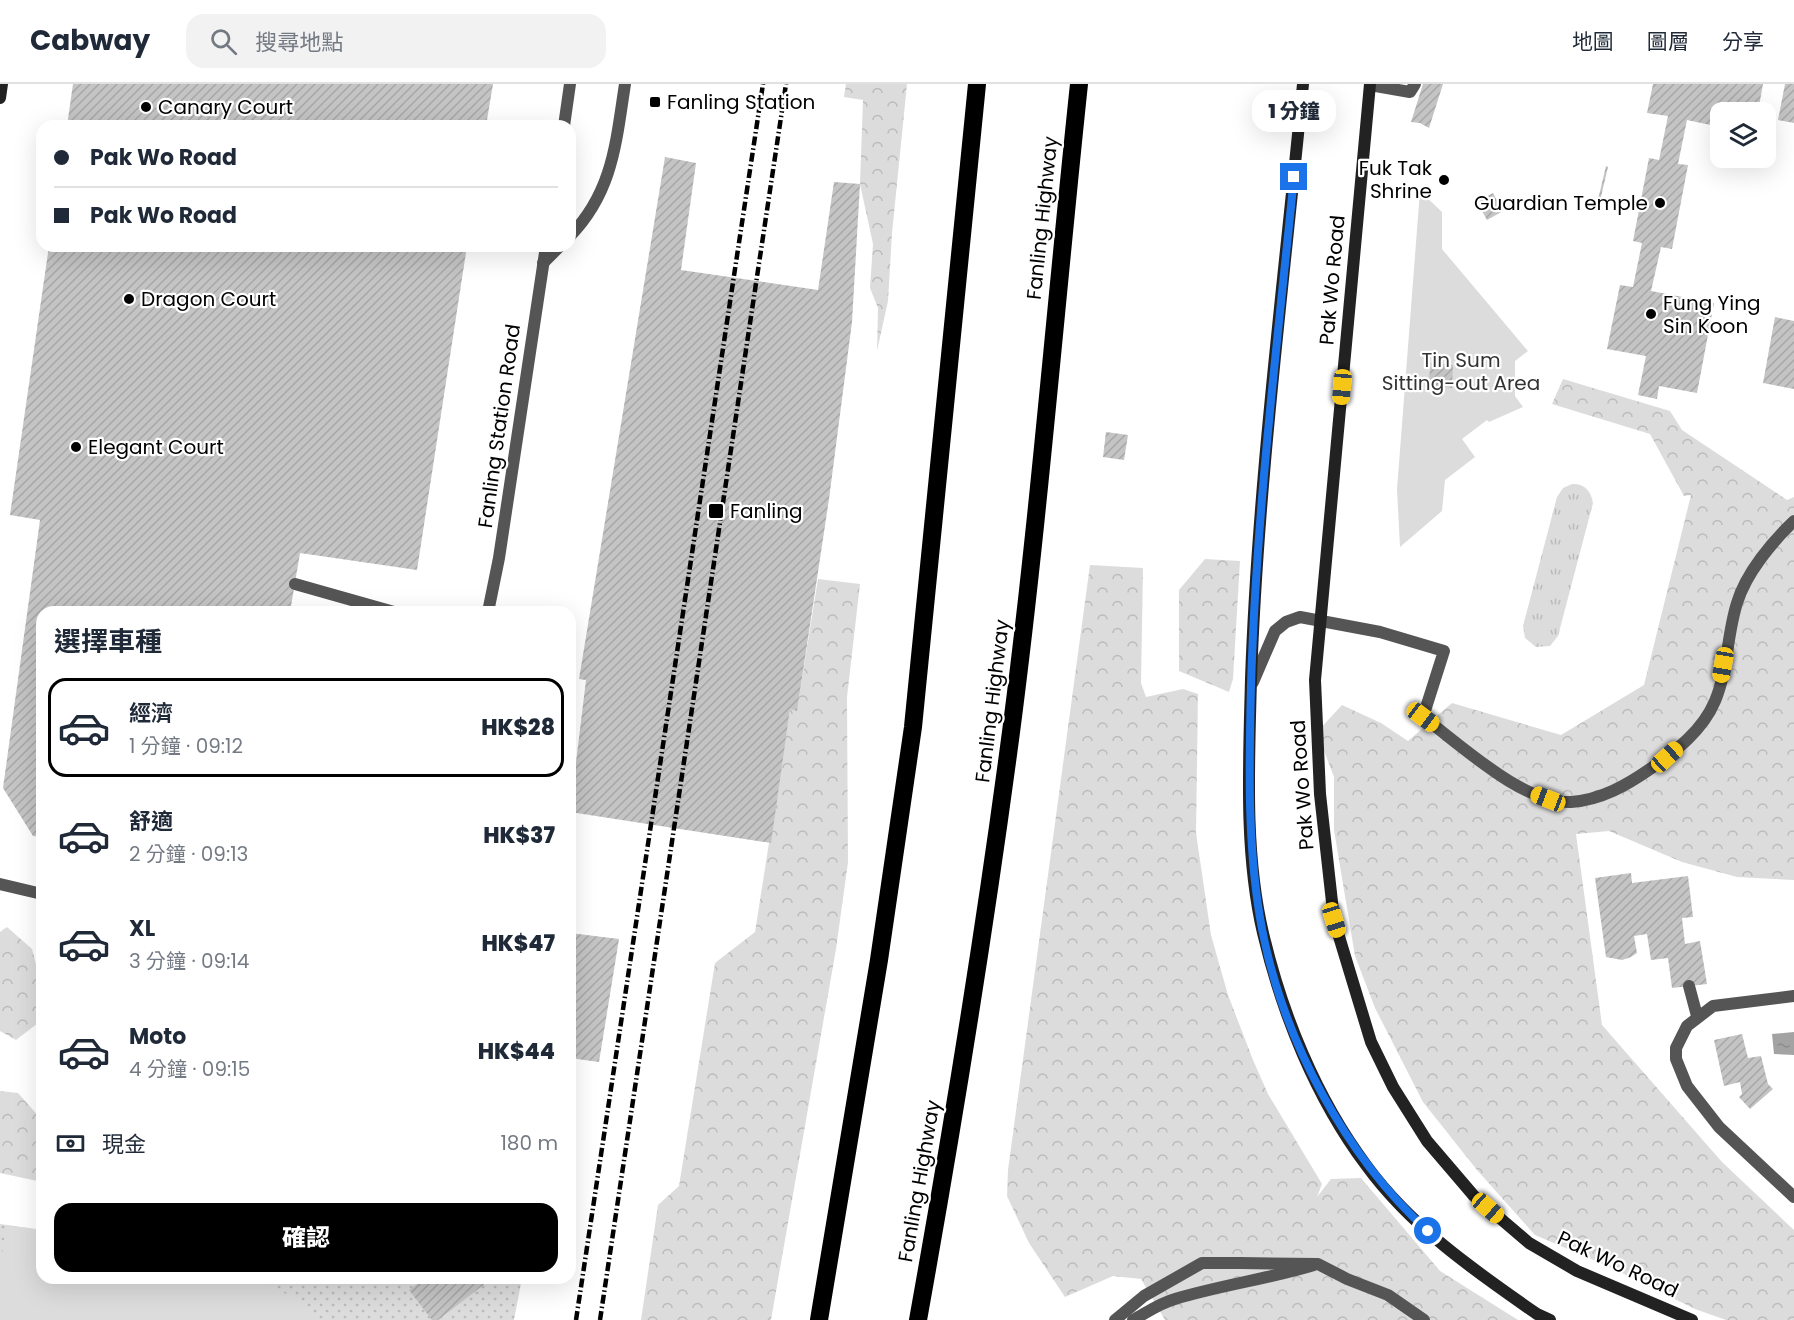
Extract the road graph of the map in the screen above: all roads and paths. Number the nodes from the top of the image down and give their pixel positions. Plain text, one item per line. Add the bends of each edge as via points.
1 (2, 84) edge
2 (570, 84) edge
3 (625, 84) edge
4 (977, 84) edge
5 (1079, 84) edge
6 (1303, 84) edge
7 (1370, 84) edge
8 (1415, 84) edge
9 (0, 98) edge
10 (565, 120) edge
11 (576, 228) edge
12 (545, 252) edge
13 (554, 252) edge
14 (543, 263) junction
15 (1794, 521) edge
16 (295, 584) dead end
17 (373, 606) edge
18 (489, 606) edge
19 (1321, 619) junction
20 (1251, 686) junction
21 (0, 884) edge
22 (36, 893) edge
23 (1689, 986) dead end
24 (1794, 996) edge
25 (1697, 1016) junction
26 (1794, 1197) edge
27 (1318, 1264) junction
28 (819, 1320) edge
29 (918, 1320) edge
30 (1115, 1320) edge
31 (1133, 1320) edge
32 (1424, 1320) edge
33 (1550, 1320) edge
34 (1692, 1320) edge

1 - 9 main road
2 - 10 street
3 - 11 street via 607,181 600,198
4 - 28 highway via 913,727
5 - 29 highway, Fanling Highway via 1035,533 1011,731 979,962
6 - 20 main road via 1255,582
7 - 8 street via 1410,92
7 - 19 main road, Pak Wo Road
12 - 14 street, Fanling Station Road
13 - 14 street
14 - 18 street, Fanling Station Road
15 - 19 street via 1750,576 1737,601 1717,697 1707,719 1667,757 1609,793 1569,802 1548,799 1508,779 1423,717 1444,651
16 - 17 street
19 - 20 street via 1300,617 1275,631
19 - 34 main road, Pak Wo Road via 1315,690 1320,794 1334,920 1371,1042 1393,1087 1428,1141 1474,1196 1529,1243 1577,1271
20 - 33 main road via 1252,855 1262,930 1279,994 1303,1054 1366,1166 1411,1216 1461,1261
21 - 22 street
23 - 25 street
24 - 25 street via 1713,1006
25 - 26 street via 1680,1036 1676,1048 1679,1072 1719,1126
27 - 30 street via 1202,1263 1144,1296
27 - 31 street via 1172,1300
27 - 32 street via 1388,1295

